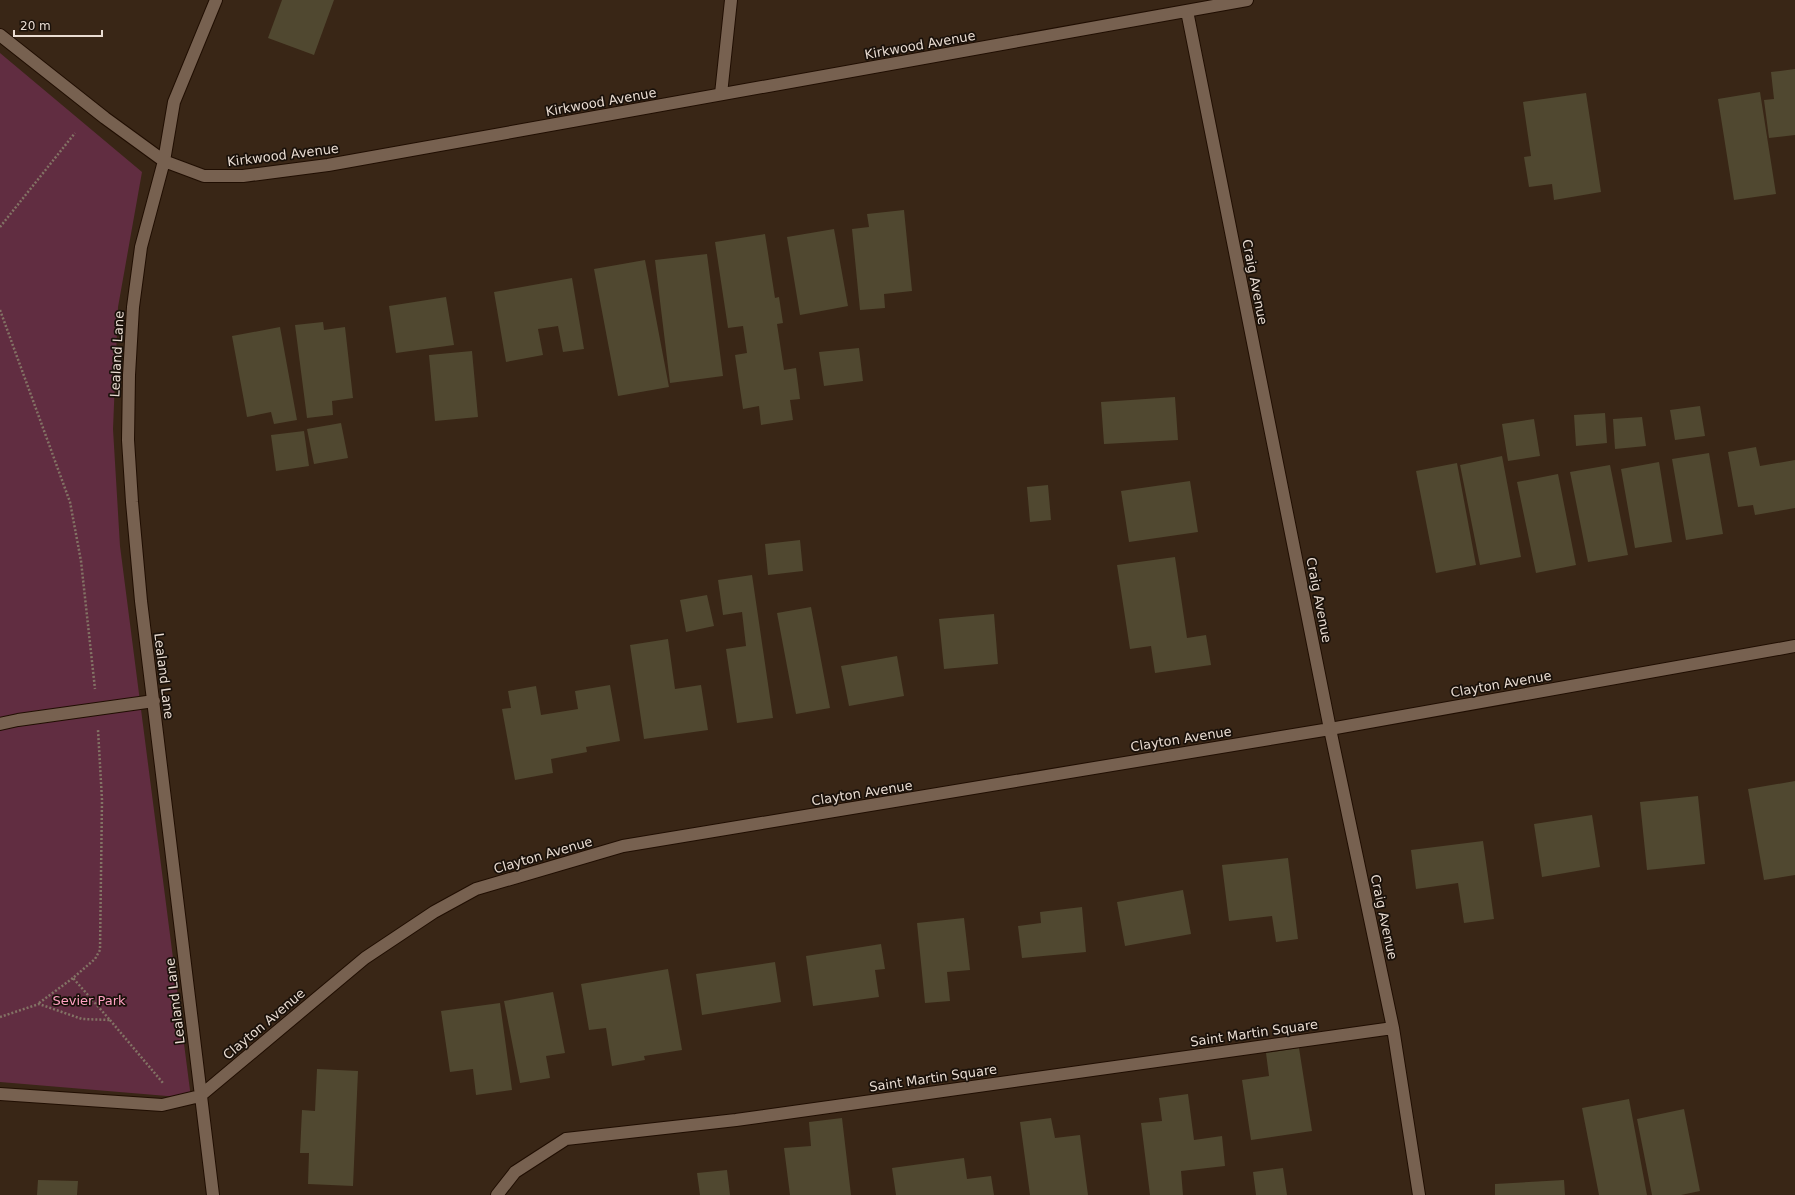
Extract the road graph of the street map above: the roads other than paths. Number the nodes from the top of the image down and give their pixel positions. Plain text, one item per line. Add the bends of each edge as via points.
1 (216, 0) edge
2 (731, 0) edge
3 (1247, 0) edge
4 (1187, 11) junction
5 (0, 35) edge
6 (721, 94) junction
7 (164, 161) junction
8 (1795, 646) edge
9 (154, 701) junction
10 (0, 724) edge
11 (1330, 729) junction
12 (1393, 1028) junction
13 (0, 1094) edge
14 (200, 1096) junction
15 (213, 1195) edge
16 (497, 1195) edge
17 (1419, 1195) edge

1 - 7 street, Lealand Lane via 174,102
2 - 6 street
3 - 4 street, Kirkwood Avenue
4 - 6 street, Kirkwood Avenue
4 - 11 street, Craig Avenue
5 - 7 street, Kirkwood Avenue
6 - 7 street, Kirkwood Avenue via 328,165 244,176 204,176
7 - 9 street, Lealand Lane via 141,247 133,307 129,375 128,440 132,502
8 - 11 street, Clayton Avenue
9 - 10 street
9 - 14 street, Lealand Lane
11 - 12 street, Craig Avenue
11 - 14 street, Clayton Avenue via 623,846 476,890 434,912 365,958
12 - 16 street, Saint Martin Square via 736,1120 566,1139 515,1172
12 - 17 street, Craig Avenue
13 - 14 street, Clayton Avenue via 162,1105
14 - 15 street, Lealand Lane

